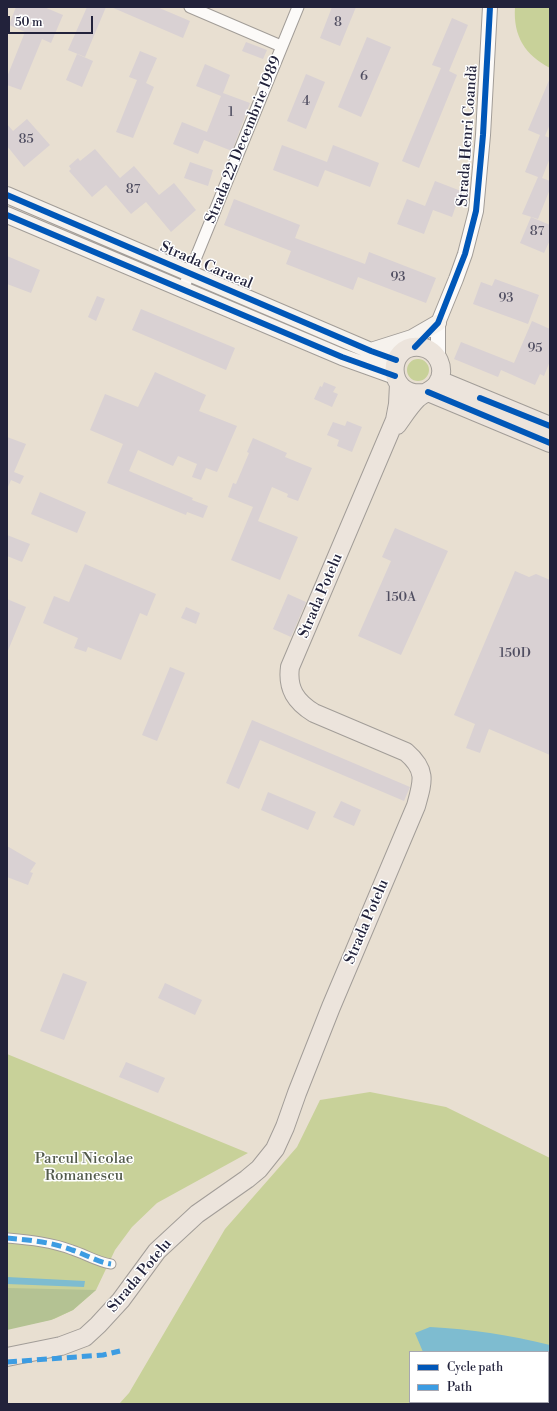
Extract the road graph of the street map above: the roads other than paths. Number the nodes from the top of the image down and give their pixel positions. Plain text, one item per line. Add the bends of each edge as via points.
1 (190, 7) edge
2 (298, 7) edge
3 (490, 7) edge
4 (281, 46) junction
5 (7, 195) edge
6 (7, 215) edge
7 (190, 273) junction
8 (183, 289) junction
9 (438, 323) junction
10 (415, 347) junction
11 (371, 351) junction
12 (438, 359) junction
13 (397, 373) junction
14 (430, 388) junction
15 (454, 403) junction
16 (550, 426) edge
17 (387, 439) junction
18 (550, 443) edge
19 (7, 1238) edge
20 (111, 1264) dead end
21 (7, 1357) edge

1 - 4 street
2 - 4 street, Strada 22 Decembrie 1989
3 - 9 street, Strada Henri Coandă via 481,167 476,210 465,254
4 - 7 street, Strada 22 Decembrie 1989
5 - 7 main road, Strada Caracal
6 - 8 main road, Strada Caracal
7 - 8 street, Strada 22 Decembrie 1989
7 - 11 main road, Strada Caracal
8 - 13 main road, Strada Caracal via 342,357
9 - 10 street, Strada Henri Coandă
9 - 11 main road via 412,338
9 - 12 street, Strada Henri Coandă
10 - 12 main road via 429,349
10 - 13 main road via 404,351
11 - 13 main road, Strada Caracal
12 - 14 main road via 441,369
13 - 14 main road via 407,392
13 - 17 main road, Strada Potelu via 398,404
14 - 15 main road
14 - 16 main road
14 - 17 main road, Strada Potelu via 411,406
15 - 17 main road via 431,405 420,410
15 - 18 main road
17 - 21 main road, Strada Potelu via 290,667 289,676 294,696 302,705 314,713 406,752 416,760 423,778 416,806 331,1007 286,1127 275,1149 259,1169 197,1214 157,1251 121,1300 85,1336 61,1346
19 - 20 street via 72,1249 100,1262

